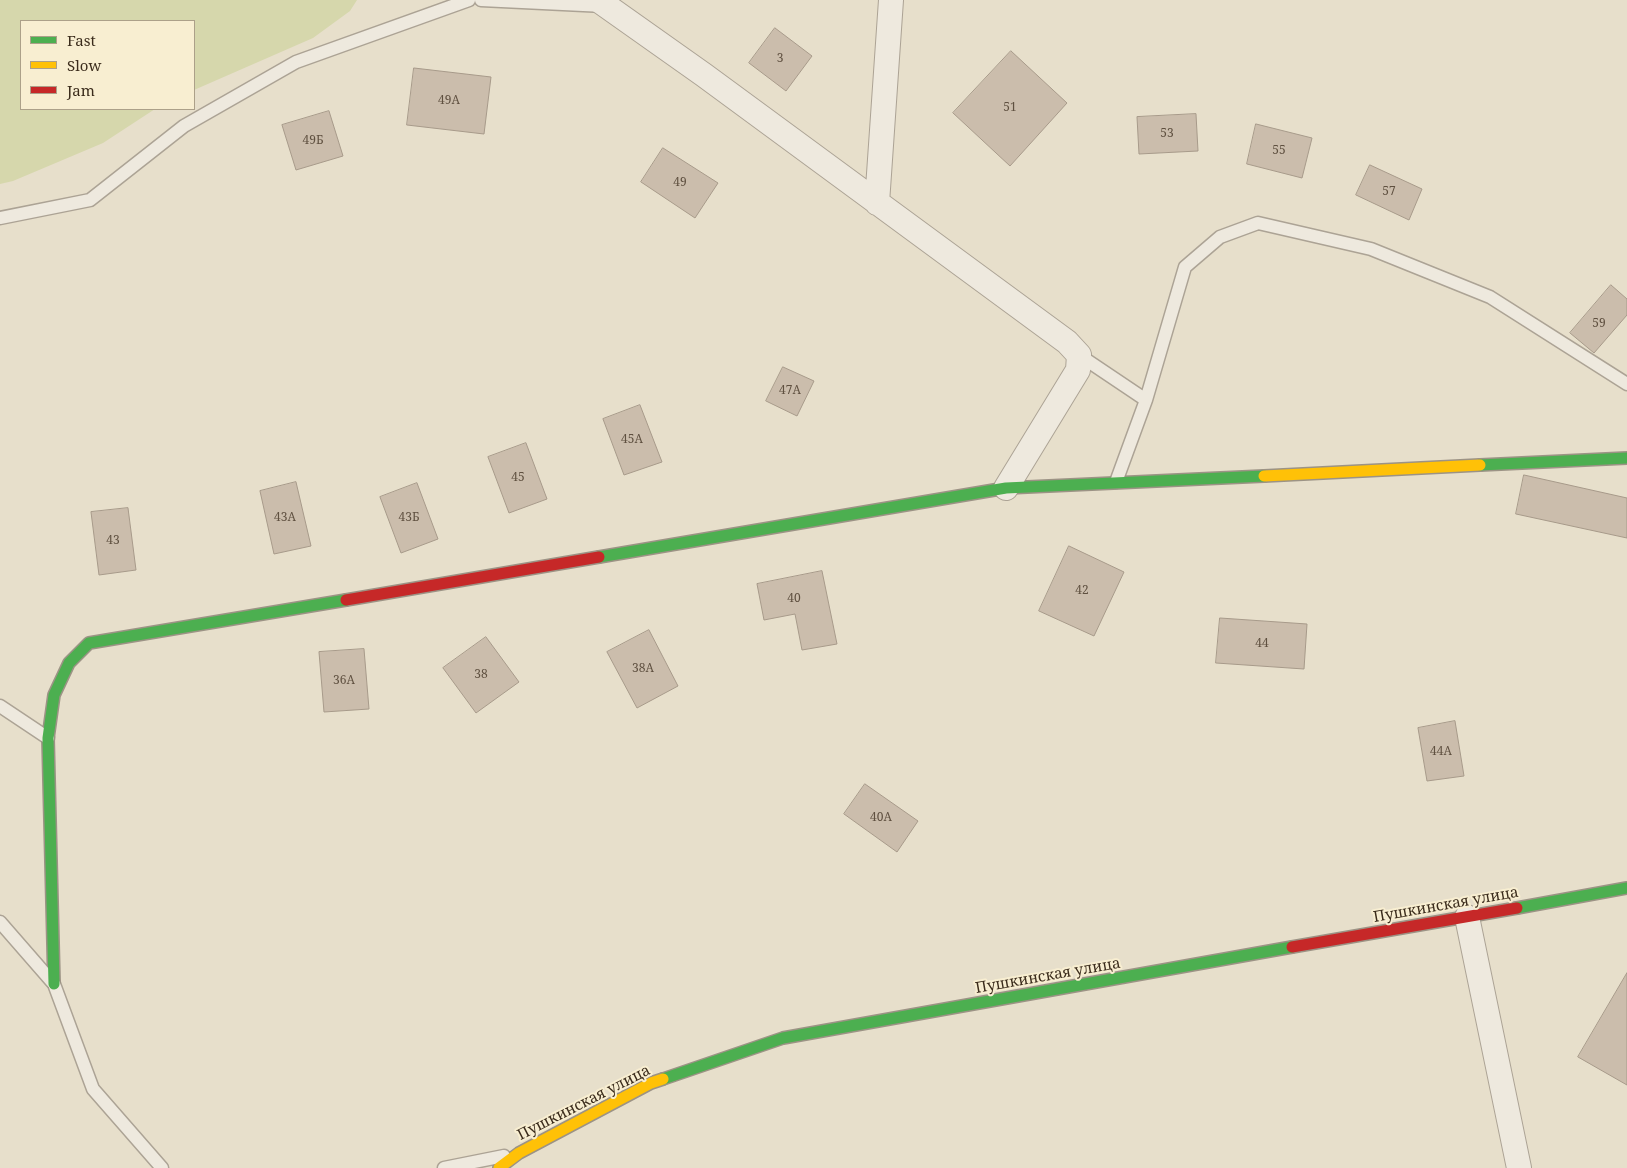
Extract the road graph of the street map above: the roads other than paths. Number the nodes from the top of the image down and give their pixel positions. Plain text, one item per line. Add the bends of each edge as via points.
1 (469, 0) edge
2 (481, 0) edge
3 (891, 0) edge
4 (603, 3) edge
5 (877, 203) junction
6 (0, 218) edge
7 (1079, 355) junction
8 (1627, 384) edge
9 (1146, 400) junction
10 (1627, 458) edge
11 (1116, 482) junction
12 (1006, 488) junction
13 (0, 706) edge
14 (48, 738) junction
15 (1627, 888) edge
16 (1468, 916) junction
17 (0, 922) edge
18 (54, 984) junction
19 (519, 1153) junction
20 (162, 1168) edge
21 (444, 1168) edge
22 (499, 1168) edge
23 (1519, 1168) edge

1 - 6 lane via 296,62 184,126 90,200
2 - 4 lane
3 - 5 street
4 - 5 street
5 - 7 street via 1067,342
7 - 9 lane
7 - 12 street via 1078,370
8 - 9 lane via 1490,297 1371,248 1258,223 1220,237 1185,267
9 - 11 lane
10 - 11 street
11 - 12 street
12 - 14 street via 89,643 69,662 54,695
13 - 14 lane
14 - 18 street
15 - 16 street, Пушкинская улица
16 - 19 street, Пушкинская улица via 783,1038 651,1083
16 - 23 street
17 - 18 lane
18 - 20 lane via 93,1089
19 - 21 lane
19 - 22 street, Пушкинская улица

